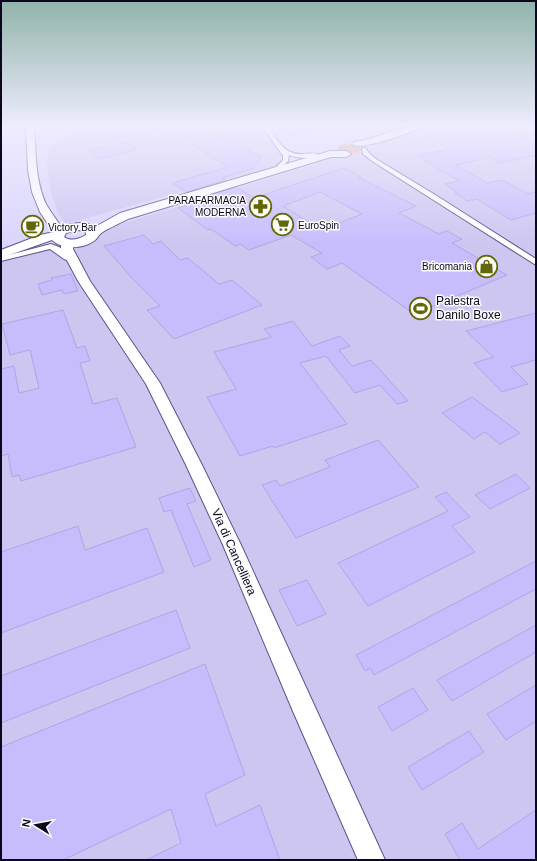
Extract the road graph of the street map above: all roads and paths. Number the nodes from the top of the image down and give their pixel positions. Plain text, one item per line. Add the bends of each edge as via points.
1 (33, 166) edge
2 (280, 166) edge
3 (290, 166) edge
4 (384, 166) edge
5 (77, 227) junction
6 (93, 233) junction
7 (65, 242) junction
8 (1, 254) edge
9 (1, 259) edge
10 (536, 263) edge
11 (372, 860) edge

1 - 7 street, Via di Cancelliera via 37,190 45,213
2 - 5 main road
3 - 6 main road via 124,216
4 - 10 street
5 - 6 main road via 90,229
5 - 7 main road
6 - 7 main road via 90,238
7 - 8 main road via 27,245
7 - 9 street via 68,259 55,247 50,246
7 - 11 street, Via di Cancelliera via 84,281 153,383 194,465 232,544

